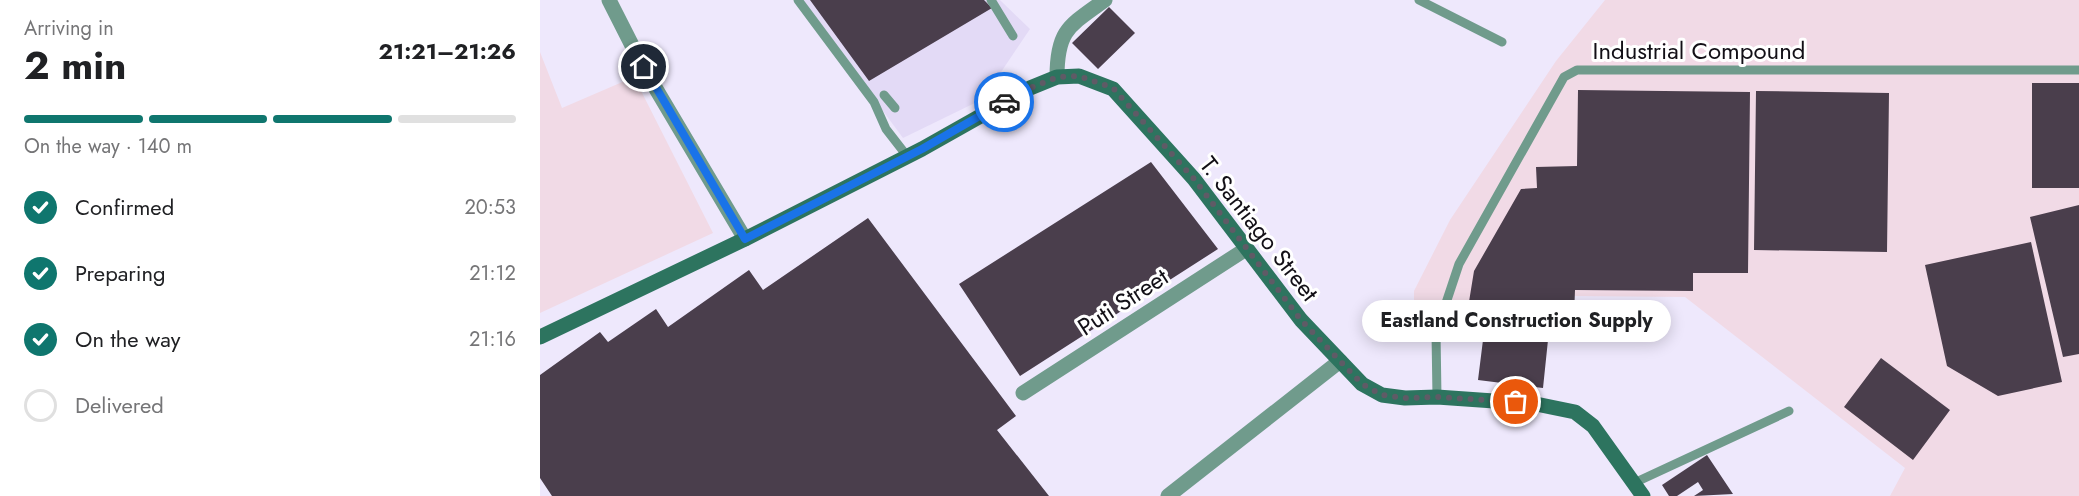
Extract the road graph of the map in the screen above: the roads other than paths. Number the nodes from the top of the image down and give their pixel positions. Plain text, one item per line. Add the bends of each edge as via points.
1 (609, 0) edge
2 (798, 0) edge
3 (991, 0) edge
4 (1105, 0) edge
5 (1419, 0) edge
6 (1013, 36) dead end
7 (1502, 42) dead end
8 (2079, 69) edge
9 (1058, 77) junction
10 (884, 95) dead end
11 (895, 108) dead end
12 (907, 156) junction
13 (745, 239) junction
14 (1246, 249) junction
15 (540, 337) edge
16 (1340, 362) junction
17 (1023, 393) dead end
18 (1437, 397) junction
19 (1789, 411) dead end
20 (1638, 490) edge
21 (1168, 496) edge

1 - 13 street
2 - 12 lane via 874,102 886,129
3 - 6 lane
4 - 9 street via 1063,35 1057,51
5 - 7 lane
8 - 18 lane, Industrial Compound via 1577,70 1564,77 1459,264 1436,333
9 - 12 main road, T. Santiago Street via 1030,88
9 - 14 main road, T. Santiago Street via 1079,76 1113,88 1194,179
10 - 11 lane
12 - 13 main road, T. Santiago Street
13 - 15 main road, T. Santiago Street
14 - 16 main road, T. Santiago Street via 1301,320
14 - 17 street, Puti Street
16 - 18 main road, T. Santiago Street via 1362,384 1382,395
16 - 21 street
18 - 20 main road, T. Santiago Street via 1536,404 1575,411 1593,426
19 - 20 lane

